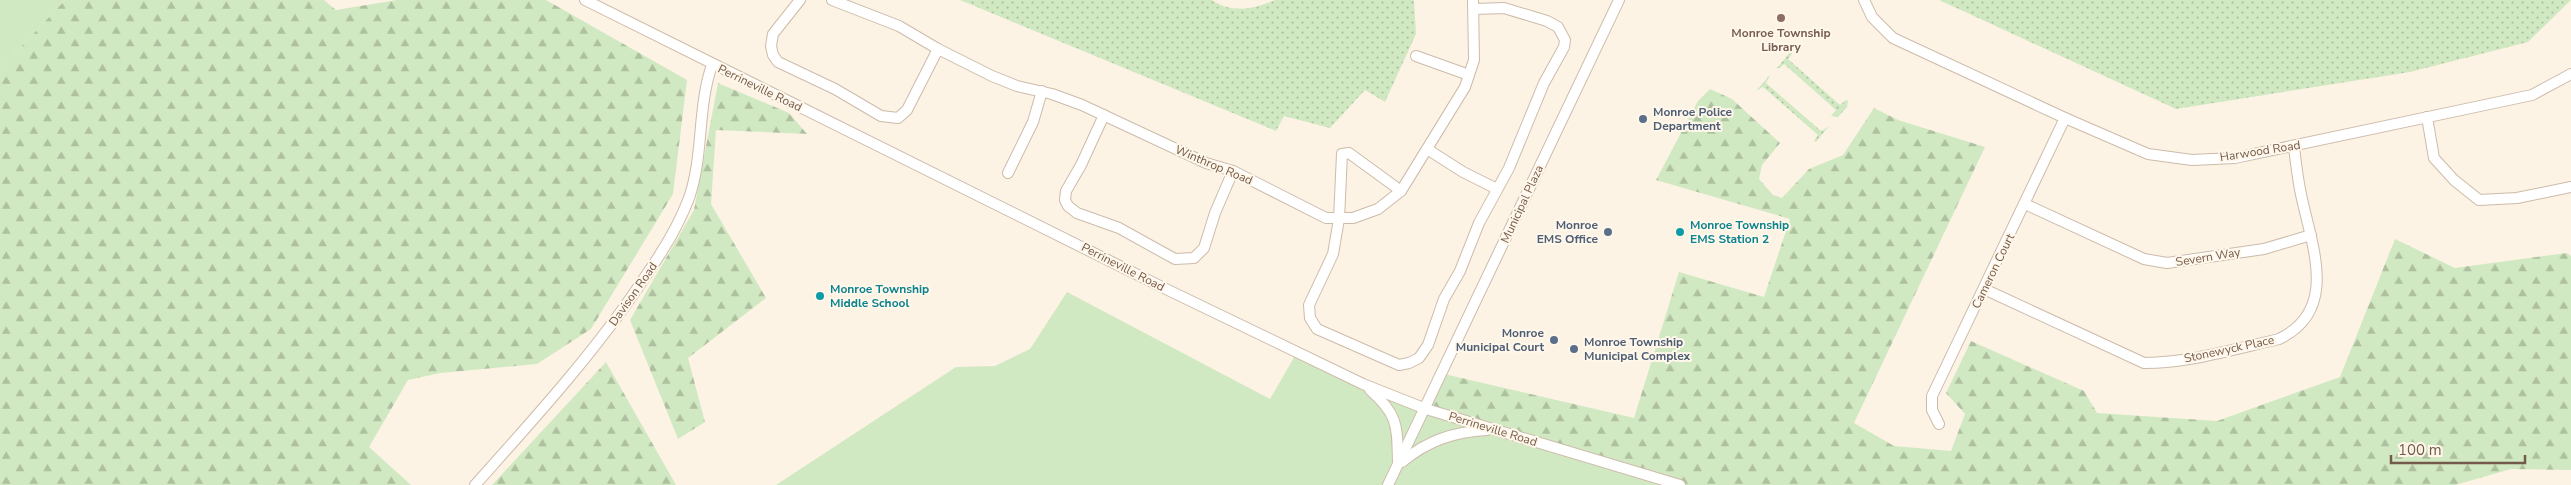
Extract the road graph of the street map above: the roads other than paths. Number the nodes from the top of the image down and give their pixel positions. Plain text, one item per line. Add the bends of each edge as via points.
1 (585, 0) edge
2 (800, 0) edge
3 (832, 0) edge
4 (1618, 0) edge
5 (1864, 0) edge
6 (1474, 4) edge
7 (938, 49) junction
8 (1416, 56) dead end
9 (712, 65) junction
10 (2571, 74) edge
11 (1469, 75) junction
12 (1042, 92) junction
13 (1104, 115) junction
14 (2065, 118) junction
15 (2427, 118) junction
16 (2294, 146) junction
17 (1427, 149) junction
18 (1233, 171) junction
19 (1008, 173) dead end
20 (2571, 187) edge
21 (1497, 189) junction
22 (1401, 191) junction
23 (2025, 204) junction
24 (1339, 219) junction
25 (2311, 235) junction
26 (1984, 289) junction
27 (1363, 384) junction
28 (1426, 409) junction
29 (1939, 424) dead end
30 (1494, 430) junction
31 (1398, 466) junction
32 (474, 485) edge
33 (1388, 485) edge
34 (1680, 485) edge

1 - 9 street, Perrineville Road
2 - 7 street via 774,34 773,55 785,66 835,89 881,116 898,118 907,110
3 - 7 street, Winthrop Road via 899,26
4 - 28 street, Municipal Plaza
5 - 14 street, Harwood Road via 1872,17 1892,38
6 - 11 street, Winthrop Road via 1474,60
6 - 21 street via 1504,8 1547,21 1558,27 1565,40
7 - 12 street, Winthrop Road via 1017,86
8 - 11 street
9 - 27 street, Perrineville Road
9 - 32 street, Davison Road via 694,180 689,199 665,247 619,317
10 - 15 street, Harwood Road via 2532,95
11 - 17 street, Winthrop Road
12 - 13 street, Winthrop Road
12 - 19 street via 1033,122
13 - 18 street, Winthrop Road via 1206,163
13 - 18 street via 1066,191 1068,206 1077,213 1119,228 1175,259 1194,258 1204,248
14 - 16 street, Harwood Road via 2148,154 2192,160 2235,158
14 - 23 street, Cameron Court
15 - 16 street, Harwood Road
15 - 20 street via 2434,158 2479,200 2517,198
16 - 25 street, Stonewyck Place via 2301,196
17 - 21 street via 1462,172
17 - 22 street, Winthrop Road
18 - 24 street, Winthrop Road via 1326,218
21 - 24 street via 1444,299 1428,345 1419,358 1409,363 1393,363 1325,333 1317,329 1310,318 1309,305 1333,254
22 - 24 street, Winthrop Road via 1378,209 1353,218
22 - 24 street via 1345,152 1342,154
23 - 25 street, Severn Way via 2144,259 2167,264 2264,249
23 - 26 street, Cameron Court
25 - 26 street, Stonewyck Place via 2318,276 2313,305 2303,321 2279,339 2198,357 2144,363
26 - 29 street, Cameron Court via 1932,396 1932,410
27 - 28 street, Perrineville Road
27 - 31 street via 1382,400 1393,416 1398,431
28 - 30 street, Perrineville Road
28 - 31 street, Municipal Plaza
30 - 31 street via 1441,437
30 - 34 street, Perrineville Road
31 - 33 street, Municipal Plaza

